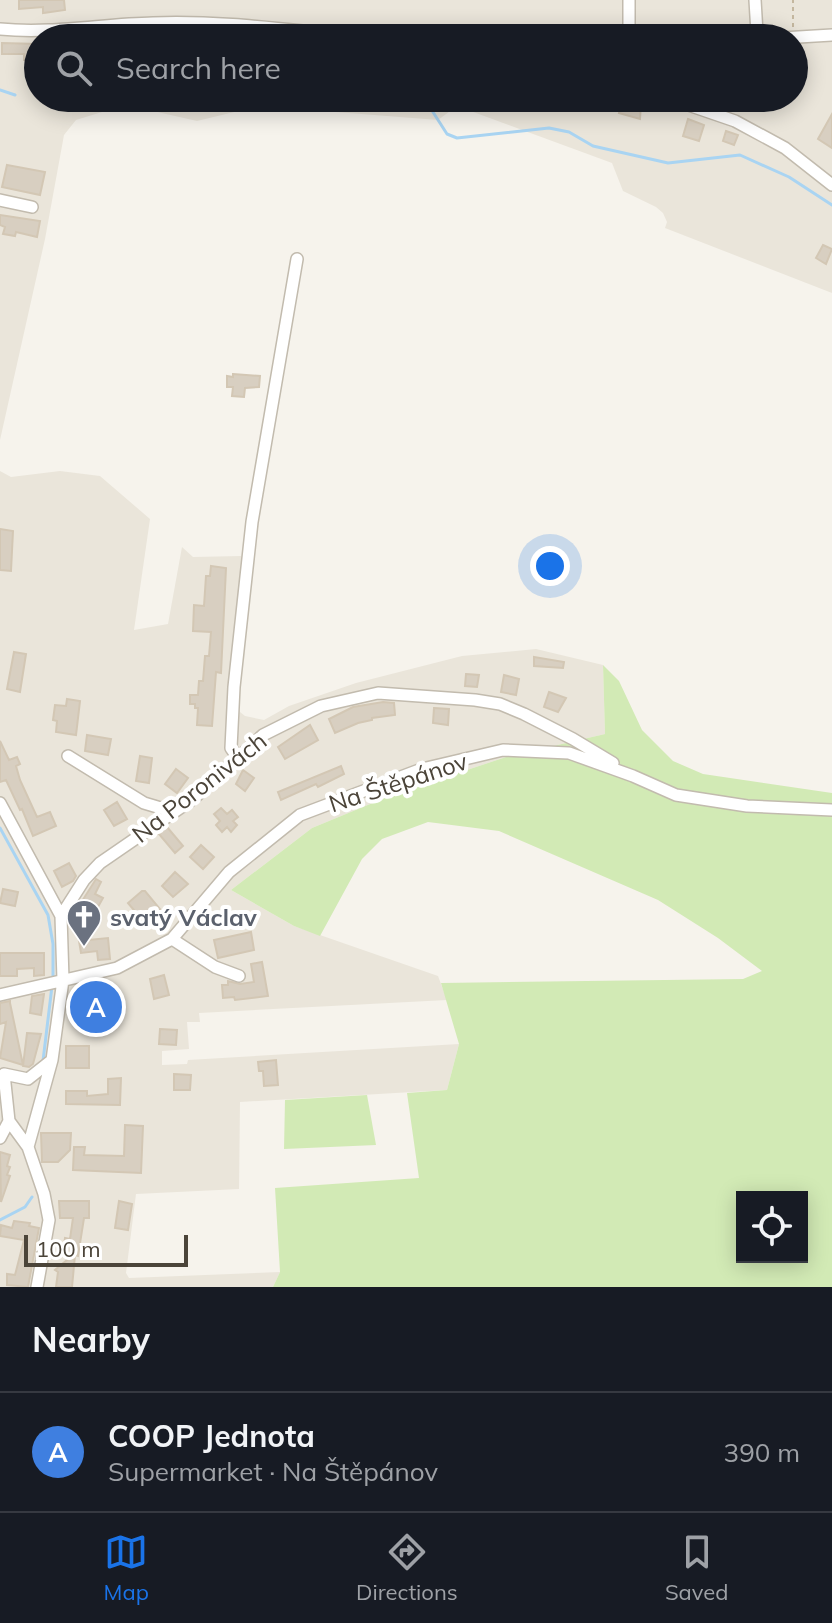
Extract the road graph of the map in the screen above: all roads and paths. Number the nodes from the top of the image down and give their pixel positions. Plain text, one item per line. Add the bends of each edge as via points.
1 (629, 0) edge
2 (755, 0) edge
3 (793, 0) edge
4 (141, 24) edge
5 (194, 24) edge
6 (628, 24) edge
7 (756, 24) edge
8 (793, 24) edge
9 (0, 29) edge
10 (24, 31) edge
11 (832, 35) edge
12 (808, 36) edge
13 (709, 112) edge
14 (832, 185) edge
15 (0, 200) edge
16 (32, 207) dead end
17 (297, 259) dead end
18 (68, 756) dead end
19 (238, 758) junction
20 (633, 776) junction
21 (0, 803) edge
22 (832, 810) edge
23 (174, 812) junction
24 (61, 916) junction
25 (172, 939) junction
26 (239, 976) dead end
27 (56, 981) junction
28 (0, 995) edge
29 (67, 995) dead end
30 (87, 998) dead end
31 (52, 1060) junction
32 (2, 1071) edge
33 (9, 1121) junction
34 (0, 1138) edge
35 (28, 1147) junction
36 (37, 1287) edge

1 - 6 street
2 - 7 street
3 - 8 path
4 - 5 street
9 - 10 street
11 - 12 street
13 - 14 street via 785,148
15 - 16 street
17 - 19 street via 252,522 234,687 231,748
18 - 23 street via 144,803
19 - 20 street, Na Poronivách via 263,735 321,706 378,693 500,704
19 - 23 street, Na Poronivách
20 - 22 street, Na Štěpánov via 676,795 747,806
20 - 25 street, Na Štěpánov via 569,753 503,750 422,769 300,815 229,872
21 - 24 street
23 - 24 street, Na Poronivách via 100,863
24 - 27 street
25 - 26 street
25 - 27 street, Na Štěpánov via 117,968
27 - 28 street, Na Štěpánov
27 - 31 street
29 - 30 path
31 - 32 street via 28,1079
31 - 35 street
32 - 33 street
33 - 34 street
33 - 35 street
35 - 36 street via 49,1220

